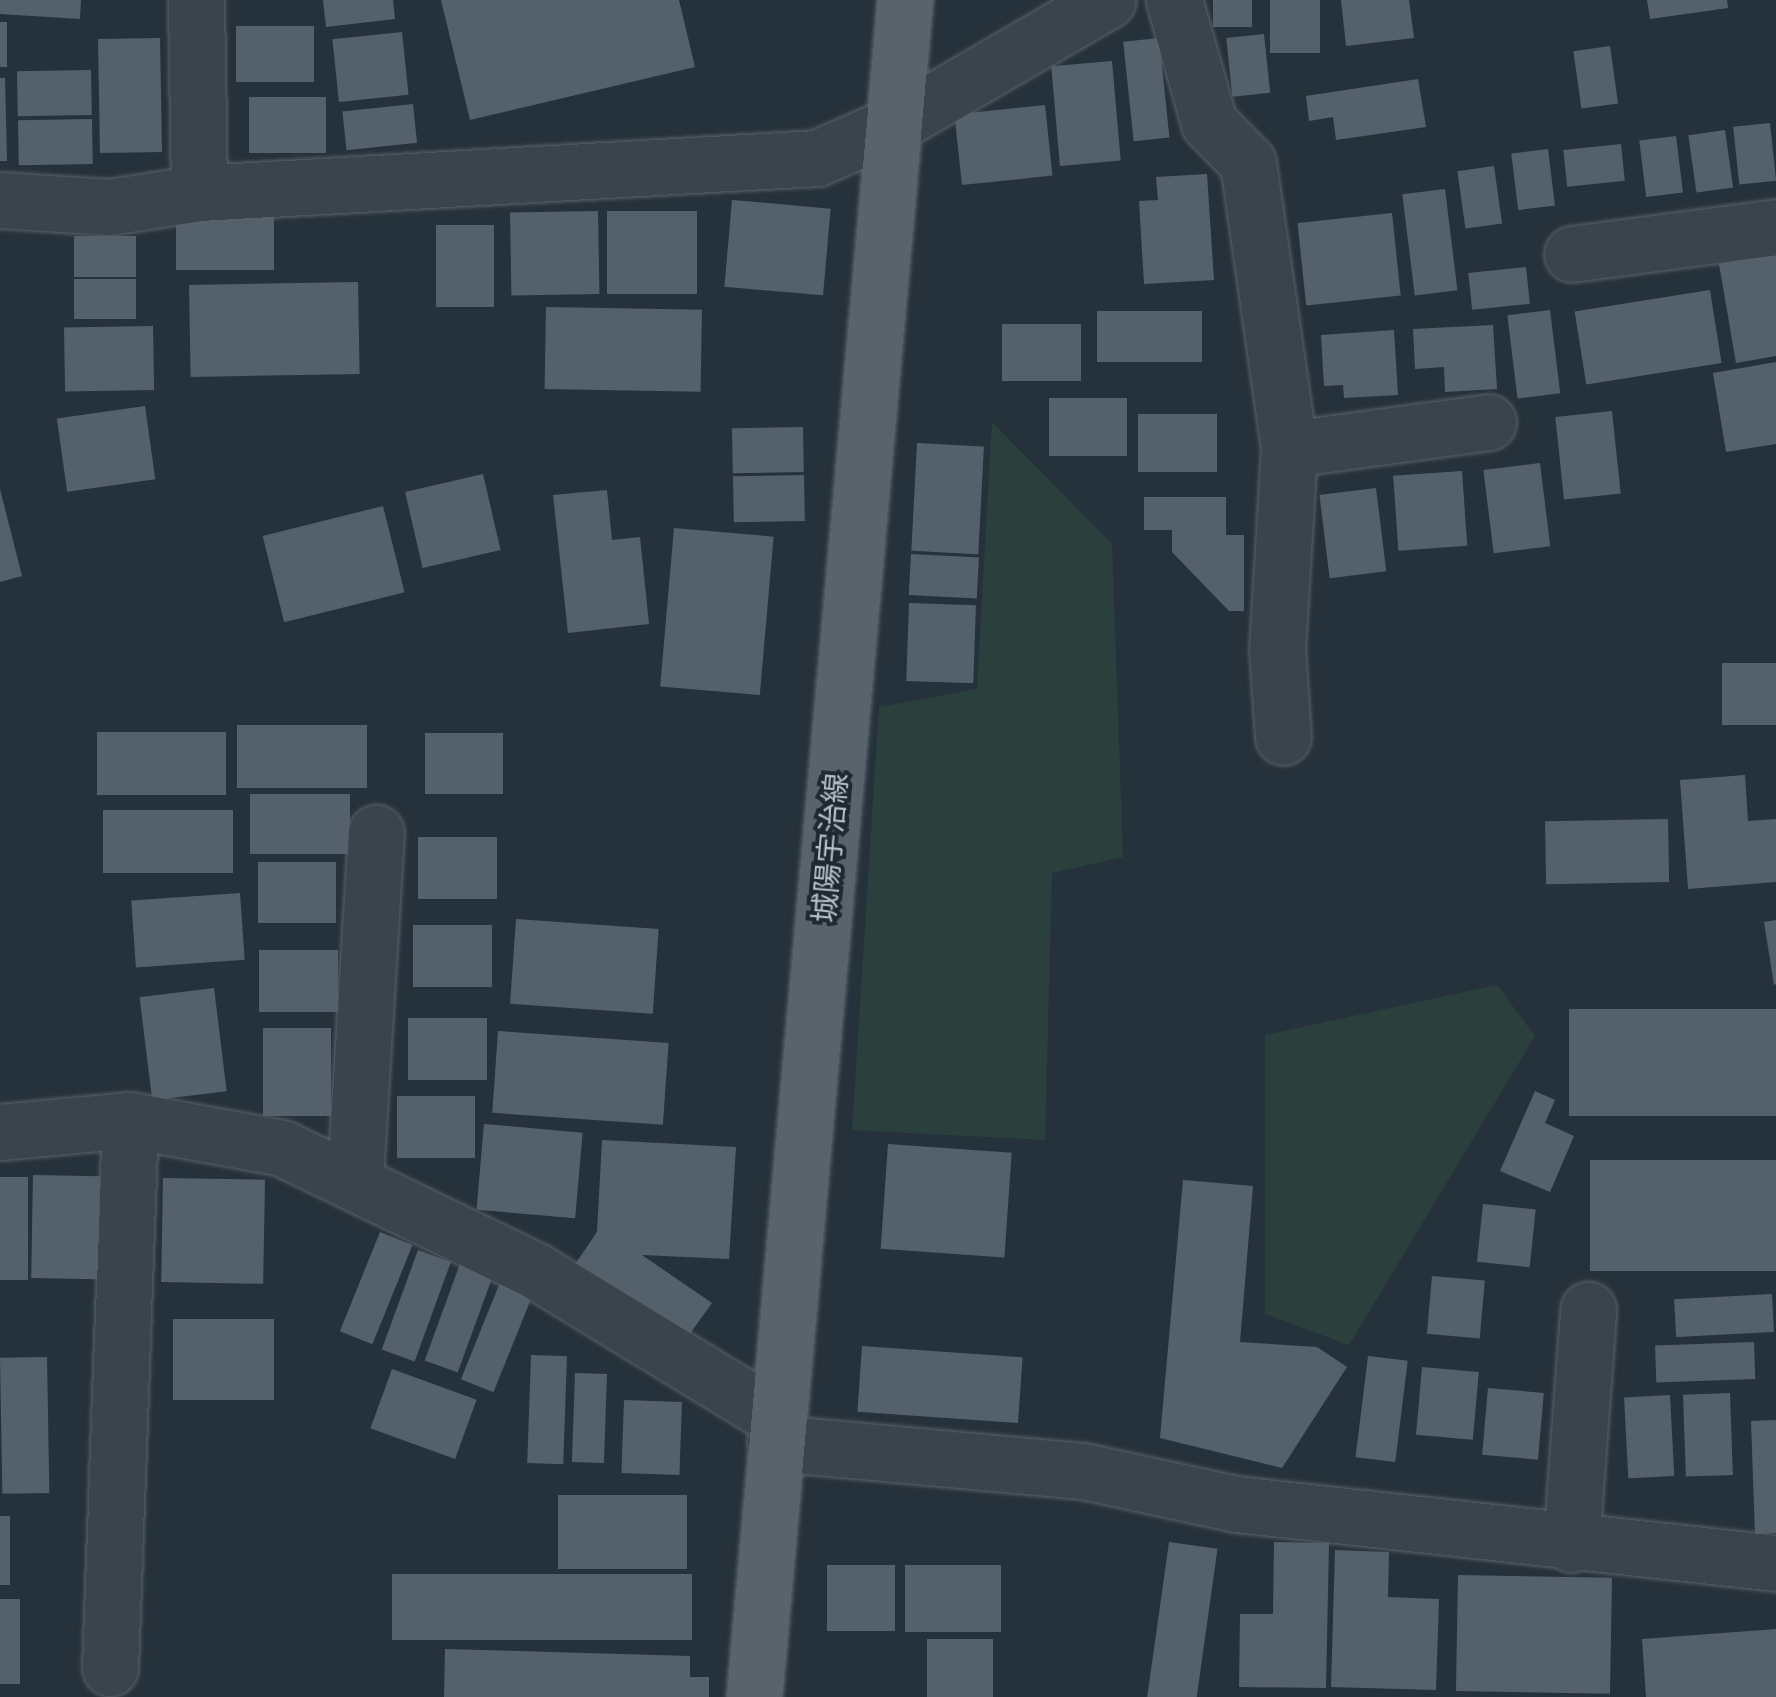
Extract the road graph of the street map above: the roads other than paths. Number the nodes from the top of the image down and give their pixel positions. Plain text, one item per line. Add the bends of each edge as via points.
1 (196, 0) edge
2 (905, 0) edge
3 (1108, 0) edge
4 (1174, 0) edge
5 (895, 124) junction
6 (199, 193) junction
7 (0, 200) edge
8 (1776, 227) edge
9 (1572, 254) dead end
10 (1488, 422) dead end
11 (1289, 449) junction
12 (1284, 737) dead end
13 (376, 833) dead end
14 (130, 1120) junction
15 (0, 1132) edge
16 (355, 1176) junction
17 (1588, 1310) dead end
18 (776, 1430) junction
19 (1571, 1544) junction
20 (1776, 1563) edge
21 (110, 1668) dead end
22 (754, 1697) edge

1 - 6 street
2 - 5 main road, 城陽宇治線
3 - 5 street
4 - 11 street via 1209,123 1248,163
5 - 6 street via 817,158
5 - 18 main road, 城陽宇治線
6 - 7 street via 109,207
8 - 9 street
10 - 11 street
11 - 12 street via 1277,648
13 - 16 street
14 - 15 street
14 - 16 street via 193,1125
14 - 21 street
16 - 18 street via 536,1271
17 - 19 street
18 - 19 street via 1083,1471 1236,1504
18 - 22 main road, 城陽宇治線
19 - 20 street

